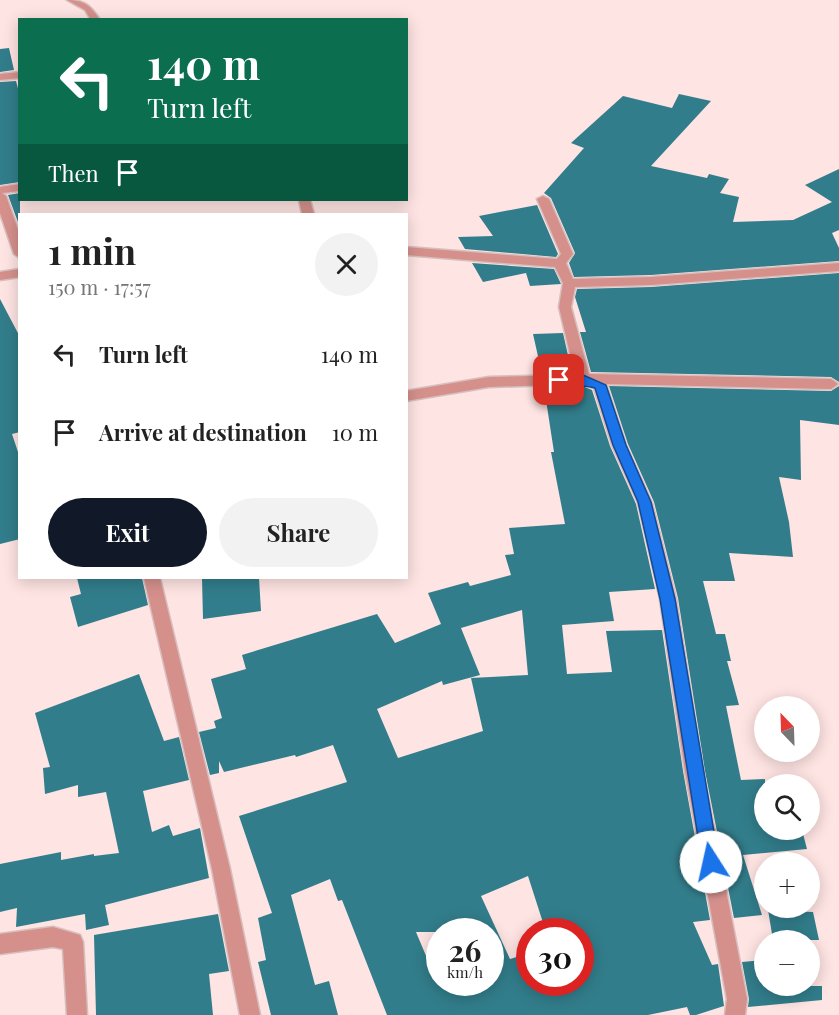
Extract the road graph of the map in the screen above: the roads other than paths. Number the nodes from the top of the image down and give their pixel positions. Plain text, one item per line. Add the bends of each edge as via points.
1 (72, 0) edge
2 (95, 18) edge
3 (18, 75) edge
4 (0, 77) edge
5 (18, 187) edge
6 (0, 190) edge
7 (0, 196) edge
8 (543, 199) dead end
9 (18, 248) edge
10 (408, 251) edge
11 (560, 262) junction
12 (839, 267) edge
13 (18, 273) edge
14 (0, 276) edge
15 (568, 283) junction
16 (583, 379) junction
17 (831, 384) dead end
18 (408, 396) edge
19 (152, 579) edge
20 (0, 944) edge
21 (77, 1015) edge
22 (250, 1015) edge
23 (735, 1015) edge

1 - 2 street via 88,8
3 - 4 street
5 - 6 street
7 - 9 street
8 - 11 street via 567,254
10 - 11 street
11 - 15 street
12 - 15 street
13 - 14 street
15 - 16 street via 565,307
16 - 17 street
16 - 18 street via 489,382
16 - 23 street via 600,385 619,445 645,502 668,599 694,771 738,999
19 - 22 street via 221,869
20 - 21 street via 53,937 73,942

